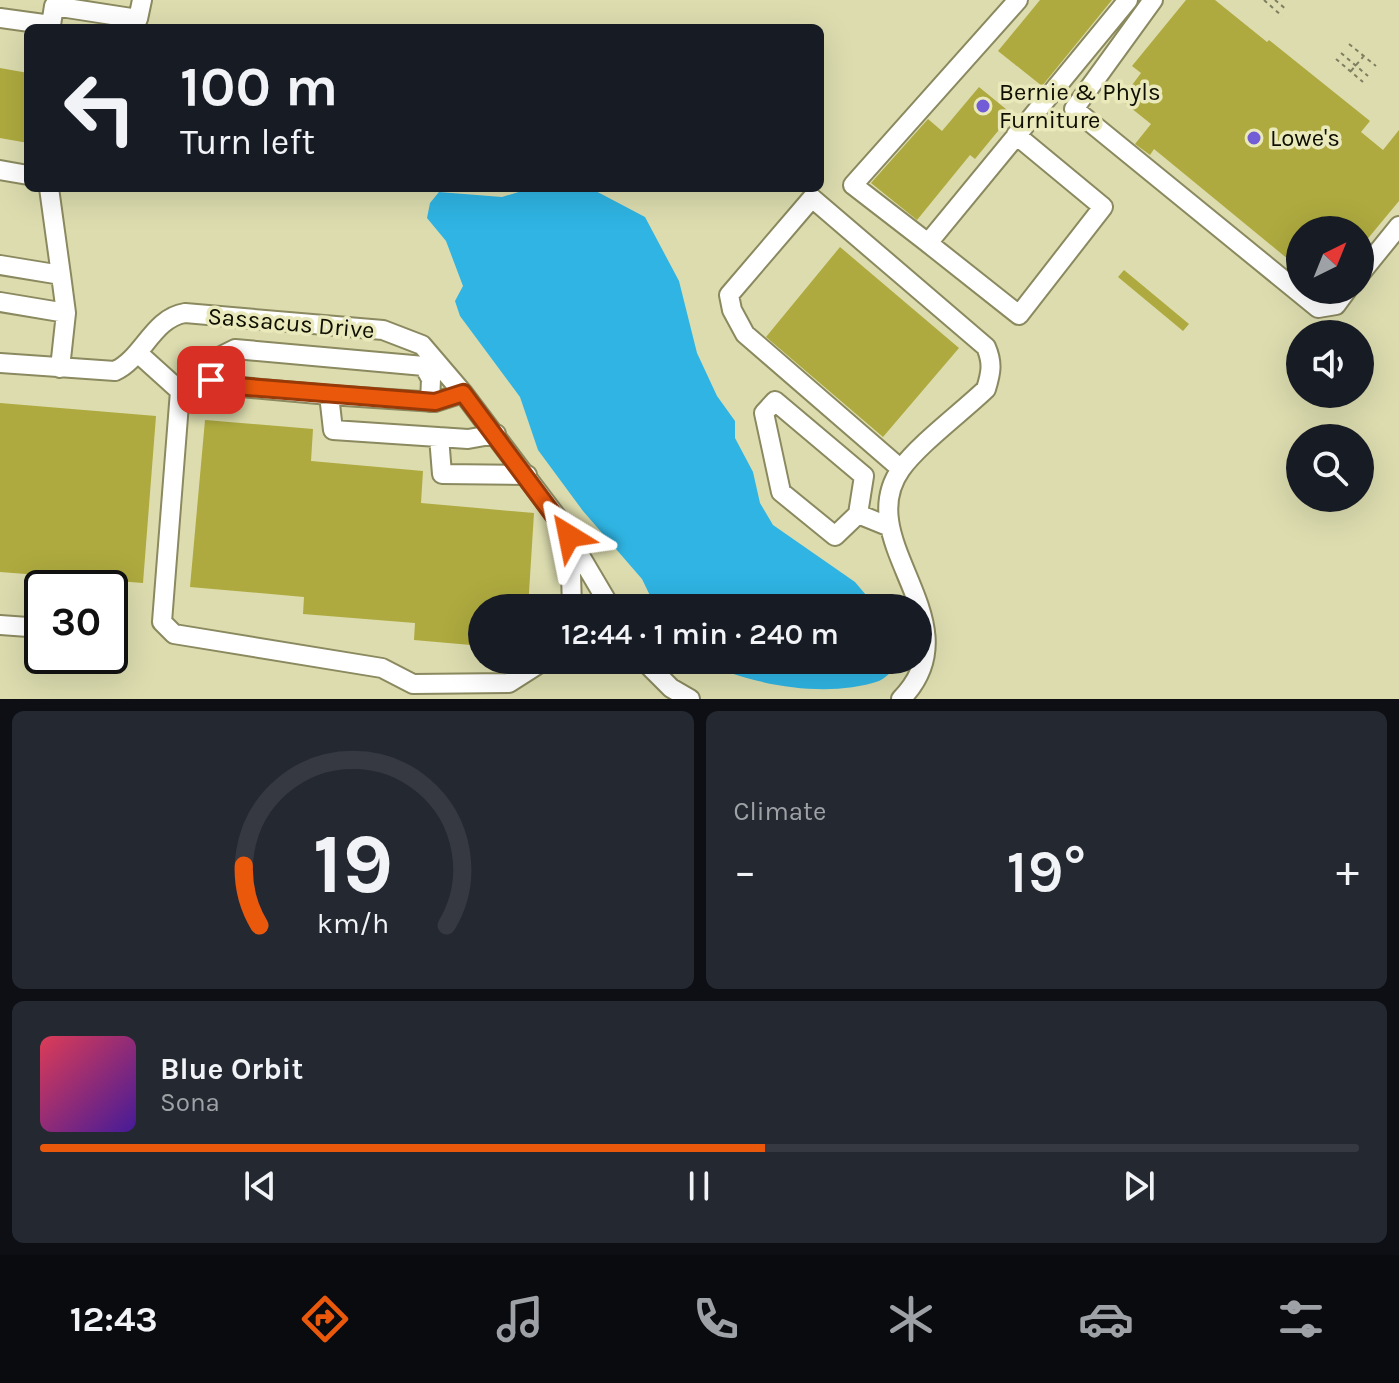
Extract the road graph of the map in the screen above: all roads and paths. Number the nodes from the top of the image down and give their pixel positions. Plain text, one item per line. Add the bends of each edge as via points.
1 (142, 0) edge
2 (1018, 0) edge
3 (1128, 0) edge
4 (1153, 0) edge
5 (1264, 0) edge
6 (1275, 0) edge
7 (1270, 6) junction
8 (1287, 10) dead end
9 (1282, 16) dead end
10 (0, 18) edge
11 (44, 24) edge
12 (51, 24) edge
13 (1349, 44) dead end
14 (1341, 53) dead end
15 (1363, 56) junction
16 (1336, 59) dead end
17 (1356, 65) junction
18 (1376, 66) dead end
19 (1351, 71) junction
20 (1368, 76) dead end
21 (1363, 82) dead end
22 (1016, 135) junction
23 (0, 170) edge
24 (24, 174) edge
25 (50, 192) edge
26 (1399, 226) edge
27 (928, 243) junction
28 (1374, 257) edge
29 (0, 265) edge
30 (61, 275) junction
31 (1286, 282) edge
32 (0, 302) edge
33 (1313, 304) edge
34 (1337, 304) edge
35 (66, 313) junction
36 (139, 354) junction
37 (0, 363) edge
38 (60, 368) junction
39 (211, 384) junction
40 (180, 391) junction
41 (463, 393) junction
42 (329, 395) junction
43 (430, 402) junction
44 (496, 434) junction
45 (439, 437) junction
46 (901, 469) junction
47 (527, 475) junction
48 (858, 514) junction
49 (890, 527) junction
50 (569, 536) junction
51 (571, 594) edge
52 (603, 594) edge
53 (0, 625) edge
54 (24, 627) edge
55 (523, 674) edge
56 (657, 674) edge
57 (690, 699) edge
58 (901, 699) edge

1 - 12 street via 138,19 54,6
2 - 27 street via 853,185
3 - 22 street
4 - 31 street via 1074,109
5 - 7 path
6 - 7 path
6 - 8 path
7 - 9 path
10 - 11 street
13 - 15 path
14 - 17 path
15 - 17 path
15 - 18 path
16 - 19 path
17 - 19 path
17 - 20 path
19 - 21 path
22 - 27 street
22 - 27 street via 1103,207 1019,315
23 - 24 street
25 - 30 street
26 - 28 street
29 - 30 street
30 - 35 street
32 - 35 street
33 - 34 street
35 - 38 street
36 - 38 street, Sassacus Drive via 115,371
36 - 40 street
36 - 41 street, Sassacus Drive via 164,323 185,313 383,330 422,345
37 - 38 street, Sassacus Drive
39 - 40 street
39 - 42 street
39 - 43 street via 215,359 235,349 361,359 424,366 431,379
40 - 55 street via 162,622 174,634 382,668 413,684 509,683
41 - 43 street
41 - 44 street, Sassacus Drive
42 - 43 street
42 - 45 street via 333,430
44 - 45 street
44 - 47 street, Sassacus Drive
45 - 47 street via 442,474
46 - 46 street via 986,389 990,356 986,347 812,198 729,295 732,310 745,334
46 - 49 street via 888,503
47 - 50 street, Sassacus Drive
48 - 48 street via 864,476 775,401 764,413 781,492 835,536
48 - 49 street
49 - 58 street via 916,594 926,638 921,668
50 - 51 street
50 - 52 street, Sassacus Drive
53 - 54 street
56 - 57 street

